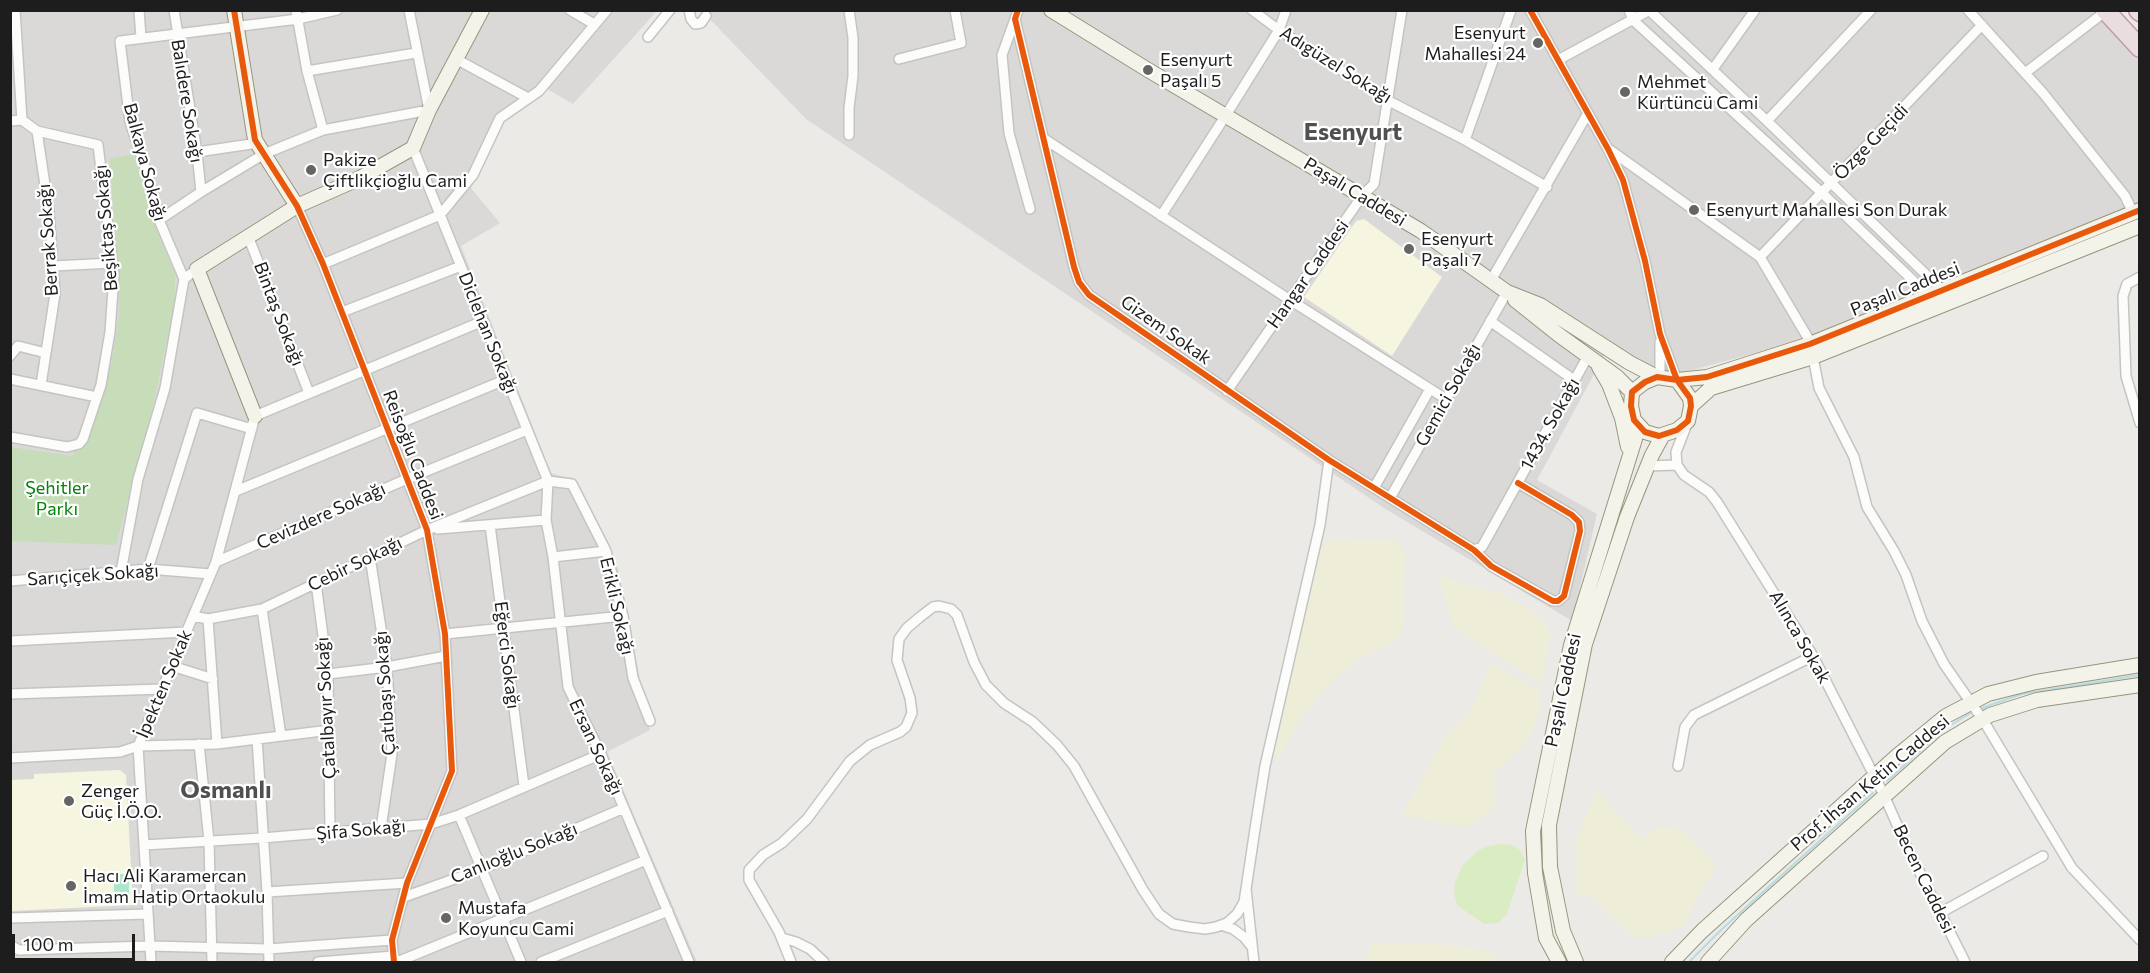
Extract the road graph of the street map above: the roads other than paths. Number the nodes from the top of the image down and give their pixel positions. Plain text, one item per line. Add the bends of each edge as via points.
1 (15, 10) edge
2 (139, 10) edge
3 (174, 10) edge
4 (234, 10) edge
5 (337, 10) edge
6 (409, 10) edge
7 (570, 10) edge
8 (606, 10) edge
9 (670, 10) edge
10 (689, 10) edge
11 (849, 10) edge
12 (955, 10) edge
13 (1050, 10) edge
14 (1252, 10) edge
15 (1286, 10) edge
16 (1402, 10) edge
17 (1510, 10) edge
18 (1530, 10) edge
19 (1629, 10) edge
20 (1755, 10) edge
21 (1870, 10) edge
22 (1968, 10) edge
23 (2116, 10) edge
24 (1650, 11) edge
25 (2106, 11) edge
26 (478, 14) edge
27 (297, 15) edge
28 (1016, 15) edge
29 (706, 16) dead end
30 (1634, 20) junction
31 (594, 24) junction
32 (1982, 25) junction
33 (235, 26) junction
34 (1279, 30) junction
35 (176, 33) junction
36 (2139, 36) edge
37 (648, 37) dead end
38 (141, 38) junction
39 (2139, 48) edge
40 (416, 53) junction
41 (456, 59) junction
42 (899, 59) dead end
43 (1558, 60) junction
44 (1713, 69) junction
45 (307, 71) junction
46 (2025, 73) junction
47 (528, 98) junction
48 (1387, 100) junction
49 (429, 110) junction
50 (1588, 113) junction
51 (1227, 116) junction
52 (22, 120) junction
53 (10, 121) edge
54 (1767, 121) junction
55 (323, 130) junction
56 (37, 131) junction
57 (849, 135) dead end
58 (1043, 138) junction
59 (1465, 140) junction
60 (261, 148) junction
61 (413, 148) junction
62 (1608, 148) junction
63 (197, 152) junction
64 (1832, 183) junction
65 (1547, 187) junction
66 (201, 192) junction
67 (1822, 193) junction
68 (1362, 196) junction
69 (297, 206) junction
70 (1030, 209) dead end
71 (2136, 212) edge
72 (440, 215) junction
73 (1161, 216) junction
74 (159, 220) junction
75 (2139, 226) edge
76 (248, 236) junction
77 (1760, 257) junction
78 (112, 263) junction
79 (323, 264) junction
80 (52, 266) junction
81 (461, 266) junction
82 (197, 269) junction
83 (2139, 278) edge
84 (184, 279) junction
85 (1490, 282) junction
86 (1942, 290) junction
87 (1507, 292) junction
88 (1927, 297) junction
89 (1290, 300) junction
90 (342, 312) junction
91 (483, 321) junction
92 (1490, 321) junction
93 (1660, 334) junction
94 (1810, 346) junction
95 (46, 353) junction
96 (10, 356) edge
97 (1592, 360) junction
98 (364, 369) junction
99 (1659, 377) junction
100 (10, 379) edge
101 (507, 379) junction
102 (1574, 380) junction
103 (1677, 380) junction
104 (41, 385) junction
105 (1430, 389) junction
106 (1227, 391) junction
107 (1632, 392) junction
108 (309, 393) junction
109 (97, 397) junction
110 (1446, 399) junction
111 (1691, 406) junction
112 (1634, 420) junction
113 (1688, 421) junction
114 (254, 423) junction
115 (2139, 423) edge
116 (387, 428) junction
117 (527, 430) junction
118 (1662, 435) junction
119 (10, 437) edge
120 (1630, 455) junction
121 (1329, 460) junction
122 (1677, 465) junction
123 (1647, 466) junction
124 (407, 479) junction
125 (548, 481) junction
126 (1518, 483) junction
127 (1374, 488) junction
128 (236, 491) junction
129 (1390, 498) junction
130 (546, 520) junction
131 (490, 525) junction
132 (427, 530) junction
133 (1474, 550) junction
134 (606, 551) junction
135 (370, 557) junction
136 (553, 557) junction
137 (216, 562) junction
138 (148, 569) junction
139 (121, 572) junction
140 (211, 574) junction
141 (10, 581) edge
142 (316, 583) junction
143 (262, 609) junction
144 (193, 616) junction
145 (622, 616) junction
146 (208, 619) junction
147 (561, 622) junction
148 (503, 628) junction
149 (186, 632) junction
150 (445, 634) junction
151 (10, 640) edge
152 (446, 656) junction
153 (1813, 656) junction
154 (2139, 665) edge
155 (172, 666) junction
156 (387, 667) junction
157 (328, 674) junction
158 (213, 679) junction
159 (2139, 685) edge
160 (162, 689) junction
161 (10, 694) edge
162 (1972, 703) junction
163 (1983, 720) junction
164 (650, 721) dead end
165 (330, 730) junction
166 (281, 736) junction
167 (257, 739) junction
168 (200, 744) junction
169 (217, 744) junction
170 (138, 746) junction
171 (601, 754) junction
172 (10, 758) edge
173 (1678, 766) dead end
174 (1873, 777) junction
175 (524, 786) junction
176 (1884, 795) junction
177 (624, 808) junction
178 (459, 815) junction
179 (431, 824) junction
180 (381, 828) junction
181 (330, 833) junction
182 (262, 838) junction
183 (209, 841) junction
184 (144, 845) junction
185 (2043, 856) dead end
186 (646, 860) junction
187 (482, 869) junction
188 (407, 883) junction
189 (1246, 889) junction
190 (267, 892) junction
191 (404, 897) junction
192 (668, 911) junction
193 (1940, 913) junction
194 (148, 914) junction
195 (10, 918) edge
196 (502, 918) junction
197 (1221, 925) junction
198 (782, 938) junction
199 (392, 940) junction
200 (2139, 940) edge
201 (10, 945) edge
202 (150, 946) junction
203 (211, 947) junction
204 (1252, 947) junction
205 (268, 949) junction
206 (19, 951) junction
207 (395, 960) edge
208 (689, 962) edge
209 (20, 963) edge
210 (151, 963) edge
211 (212, 963) edge
212 (269, 963) edge
213 (318, 963) edge
214 (521, 963) edge
215 (541, 963) edge
216 (791, 963) edge
217 (824, 963) edge
218 (1254, 963) edge
219 (1560, 963) edge
220 (1576, 963) edge
221 (1672, 963) edge
222 (1708, 963) edge
223 (1965, 963) edge

1 - 52 street
2 - 38 street
3 - 35 street, Balıdere Sokağı
4 - 33 street, Reisoğlu Caddesi
5 - 27 street
6 - 40 street
7 - 31 street
8 - 31 street
9 - 37 street
10 - 29 street via 695,24
11 - 57 street via 853,76
12 - 42 street via 961,43
13 - 51 street, Paşalı Caddesi
14 - 34 street, Adıgüzel Sokağı
15 - 34 street
16 - 48 street, Hangar Caddesi
17 - 59 street
18 - 43 street
19 - 30 street
20 - 44 street
21 - 54 street
22 - 32 street
23 - 36 highway
24 - 30 street
24 - 44 street
25 - 39 highway
25 - 46 street
26 - 41 street
27 - 33 street
27 - 45 street
28 - 58 street, Gizem Sokak
28 - 70 street via 1002,55 1009,133
30 - 43 street
30 - 67 street
31 - 47 street via 539,91
32 - 46 street
32 - 64 street, Özge Geçidi
33 - 35 street
33 - 60 street, Reisoğlu Caddesi via 255,140
34 - 48 street, Adıgüzel Sokağı
34 - 51 street
35 - 38 street
35 - 63 street, Balıdere Sokağı
38 - 74 street, Balkaya Sokağı via 120,41 130,122
40 - 45 street
40 - 49 street
41 - 47 street
41 - 49 street
43 - 50 street
44 - 54 street
45 - 55 street
46 - 71 street
47 - 72 street via 500,118 472,175
48 - 59 street, Adıgüzel Sokağı
48 - 68 street, Hangar Caddesi via 1374,184
49 - 55 street
49 - 61 street
50 - 62 street
50 - 65 street
51 - 68 street, Paşalı Caddesi
51 - 73 street
52 - 53 street
52 - 56 street
54 - 64 street
55 - 60 street
56 - 78 street, Beşiktaş Sokağı via 98,145
56 - 80 street, Berrak Sokağı
58 - 73 street
58 - 106 street, Gizem Sokak via 1079,282 1089,295
59 - 65 street, Adıgüzel Sokağı
60 - 63 street
60 - 66 street
60 - 69 street, Reisoğlu Caddesi
61 - 69 street via 358,179
61 - 72 street, Diclehan Sokağı
62 - 77 street
62 - 93 street via 1623,180
63 - 66 street, Balıdere Sokağı
64 - 67 street, Özge Geçidi
64 - 86 street
65 - 85 street
66 - 74 street
67 - 77 street, Özge Geçidi
67 - 88 street
68 - 85 street, Paşalı Caddesi via 1421,231
68 - 89 street, Hangar Caddesi
69 - 76 street
69 - 79 street, Reisoğlu Caddesi
71 - 86 street, Paşalı Caddesi
72 - 79 street
72 - 81 street, Diclehan Sokağı
73 - 89 street
74 - 84 street, Balkaya Sokağı
75 - 94 street, Paşalı Caddesi
76 - 82 street
76 - 108 street, Bintaş Sokağı
77 - 94 street
78 - 80 street
78 - 109 street, Beşiktaş Sokağı via 110,332
79 - 90 street, Reisoğlu Caddesi
80 - 95 street, Berrak Sokağı via 55,294
81 - 90 street
81 - 91 street, Diclehan Sokağı
82 - 84 street
82 - 114 street
83 - 115 street via 2127,284 2123,296 2126,376
84 - 139 street via 165,388 138,479
85 - 87 street, Paşalı Caddesi
86 - 88 street, Paşalı Caddesi
87 - 92 street, Gemici Sokağı
87 - 97 street
87 - 99 street, Paşalı Caddesi via 1540,305 1630,363
88 - 94 street, Paşalı Caddesi
89 - 105 street
89 - 106 street, Hangar Caddesi
90 - 98 street, Reisoğlu Caddesi
91 - 98 street
91 - 101 street, Diclehan Sokağı
92 - 102 street
92 - 110 street, Gemici Sokağı
93 - 99 street
93 - 103 street
94 - 103 street, Paşalı Caddesi via 1707,377
94 - 111 street, Paşalı Caddesi via 1711,388
94 - 162 street via 1819,388 1854,457 1867,507 1902,567 1922,621 1944,664
95 - 96 street via 18,346
95 - 104 street, Berrak Sokağı
97 - 102 street, 1434. Sokağı
97 - 107 street
97 - 120 street via 1609,384 1623,418
98 - 108 street
98 - 116 street, Reisoğlu Caddesi
99 - 103 street
99 - 107 street
100 - 104 street
101 - 116 street
101 - 117 street, Diclehan Sokağı
102 - 126 street, 1434. Sokağı
103 - 111 street via 1687,391
104 - 109 street
105 - 110 street
105 - 127 street
106 - 121 street, Gizem Sokak
107 - 112 street
108 - 114 street
109 - 119 street, Beşiktaş Sokağı via 83,439 74,446
110 - 129 street, Gemici Sokağı
111 - 113 street
112 - 118 street via 1645,432
112 - 120 street, Paşalı Caddesi via 1635,439
113 - 118 street
113 - 122 street via 1676,452
114 - 128 street, İpekten Sokak
114 - 138 street via 197,413
116 - 124 street, Reisoğlu Caddesi
116 - 128 street
117 - 124 street, Cevizdere Sokağı
117 - 125 street, Diclehan Sokağı
118 - 123 street, Paşalı Caddesi
120 - 219 street, Paşalı Caddesi via 1571,645 1533,831 1535,873 1546,938
121 - 127 street, Gizem Sokak
121 - 189 street via 1320,525 1265,766
122 - 123 street
122 - 153 street, Alınca Sokak via 1717,502
123 - 220 street, Paşalı Caddesi via 1585,644 1548,825 1550,867 1563,931
124 - 132 street, Reisoğlu Caddesi
124 - 137 street, Cevizdere Sokağı
125 - 130 street, Diclehan Sokağı
125 - 132 street, Cebir Sokağı
125 - 134 street, Erikli Sokağı via 572,484
126 - 133 street, 1434. Sokağı via 1482,547
126 - 133 street, Gizem Sokak via 1579,522 1564,596 1553,601 1491,566
127 - 129 street, Gizem Sokak
128 - 137 street, İpekten Sokak
129 - 133 street, Gizem Sokak
130 - 131 street
130 - 136 street, Ersan Sokağı
131 - 132 street
131 - 148 street, Eğerci Sokağı
132 - 135 street, Cebir Sokağı
132 - 150 street, Reisoğlu Caddesi
134 - 136 street
134 - 145 street, Erikli Sokağı
135 - 142 street, Cebir Sokağı
135 - 156 street, Çatıbaşı Sokağı
136 - 147 street, Ersan Sokağı
137 - 140 street, İpekten Sokak
138 - 139 street, Sarıçiçek Sokağı
138 - 140 street, Sarıçiçek Sokağı
139 - 141 street, Sarıçiçek Sokağı
140 - 144 street, İpekten Sokak
142 - 143 street, Cebir Sokağı
142 - 157 street, Çatalbayır Sokağı
143 - 146 street, Cebir Sokağı
143 - 166 street
144 - 146 street, Cebir Sokağı
144 - 149 street, İpekten Sokak
145 - 147 street
145 - 164 street, Erikli Sokağı via 633,678
146 - 158 street
147 - 148 street
147 - 171 street, Ersan Sokağı via 568,687
148 - 150 street
148 - 175 street, Eğerci Sokağı
149 - 151 street
149 - 155 street, İpekten Sokak
150 - 152 street, Reisoğlu Caddesi
152 - 156 street
152 - 179 street, Reisoğlu Caddesi via 452,771
153 - 173 street via 1694,715 1685,727
153 - 174 street, Alınca Sokak
154 - 162 street, Prof. İhsan Ketin Caddesi via 2036,682 1988,694
155 - 158 street
155 - 160 street, İpekten Sokak
156 - 157 street
156 - 180 street, Çatıbaşı Sokağı via 392,754
157 - 165 street, Çatalbayır Sokağı
158 - 169 street
159 - 163 street, Prof. İhsan Ketin Caddesi via 2037,700
160 - 161 street
160 - 170 street, İpekten Sokak
162 - 163 street
162 - 174 street, Prof. İhsan Ketin Caddesi via 1946,716
163 - 176 street, Prof. İhsan Ketin Caddesi via 1945,742
163 - 200 street via 2072,868
165 - 166 street
165 - 181 street, Çatalbayır Sokağı
166 - 167 street
167 - 169 street
167 - 182 street
168 - 169 street
168 - 170 street
168 - 183 street
170 - 172 street via 120,752
170 - 184 street, İpekten Sokak
171 - 175 street, Şifa Sokağı
171 - 177 street, Ersan Sokağı
174 - 176 street, Alınca Sokak
174 - 221 street, Prof. İhsan Ketin Caddesi via 1702,931
175 - 178 street, Şifa Sokağı
176 - 193 street, Becen Caddesi
176 - 222 street, Prof. İhsan Ketin Caddesi via 1746,920
177 - 186 street, Ersan Sokağı
177 - 187 street, Canlıoğlu Sokağı
178 - 179 street, Şifa Sokağı
178 - 187 street
179 - 180 street, Şifa Sokağı
179 - 188 street, Reisoğlu Caddesi
180 - 181 street, Şifa Sokağı
181 - 182 street, Şifa Sokağı
182 - 183 street, Şifa Sokağı
182 - 190 street
183 - 184 street, Şifa Sokağı
183 - 203 street
184 - 194 street, İpekten Sokak
185 - 193 street
186 - 192 street, Ersan Sokağı
186 - 196 street
187 - 191 street, Canlıoğlu Sokağı
187 - 196 street
188 - 190 street
188 - 191 street, Reisoğlu Caddesi
189 - 197 street via 1237,914
189 - 204 street
190 - 205 street
191 - 199 street, Reisoğlu Caddesi
192 - 208 street, Ersan Sokağı
192 - 215 street
193 - 223 street, Becen Caddesi
194 - 195 street
194 - 202 street, İpekten Sokak
196 - 207 street
196 - 214 street
197 - 198 street via 1189,927 1173,924 1159,914 1074,766 1033,722 1004,703 986,685 957,615 939,606 920,617 899,639 897,660 912,713 906,727 870,745 850,761 807,819 749,870 749,880
197 - 204 street via 1233,929
198 - 216 street
198 - 217 street via 810,950
199 - 205 street
199 - 207 street, Reisoğlu Caddesi
201 - 206 street
202 - 203 street
202 - 206 street
202 - 210 street, İpekten Sokak
203 - 205 street
203 - 211 street
204 - 218 street
205 - 212 street
206 - 209 street
207 - 213 street

